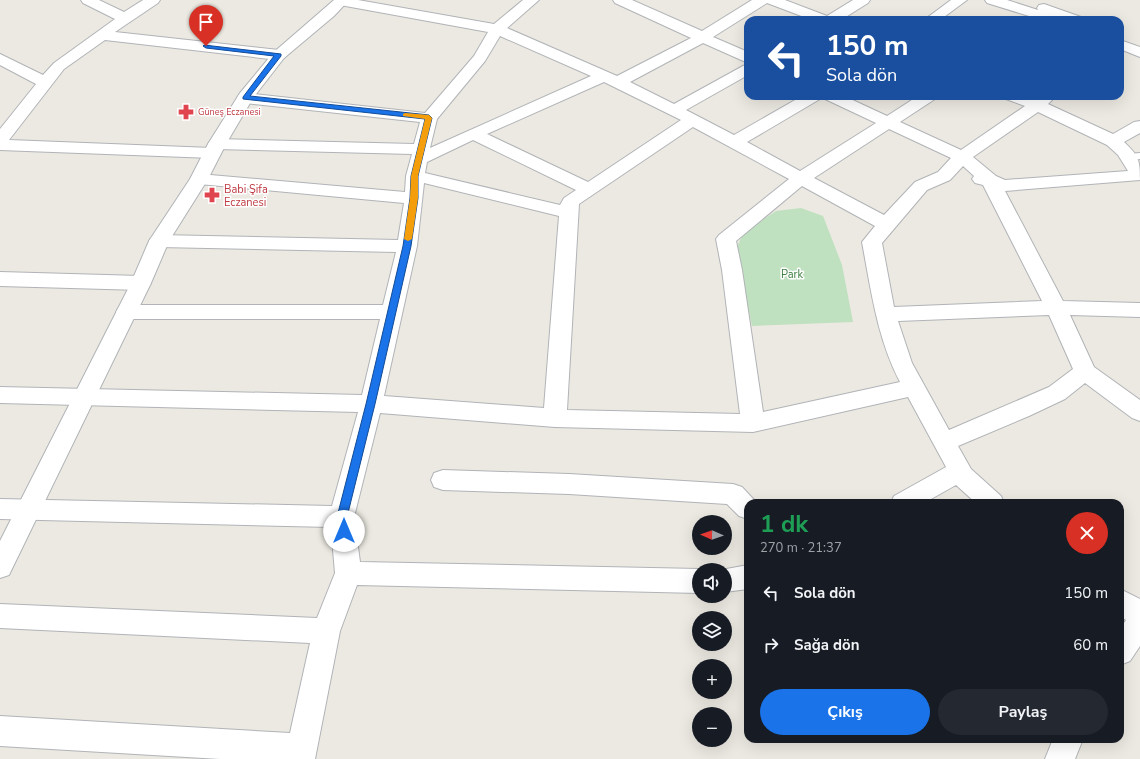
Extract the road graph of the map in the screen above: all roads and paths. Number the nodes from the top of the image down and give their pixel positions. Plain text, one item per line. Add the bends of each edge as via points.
1 (88, 0) edge
2 (153, 0) edge
3 (532, 0) edge
4 (620, 0) edge
5 (762, 0) edge
6 (772, 0) edge
7 (863, 0) edge
8 (960, 0) edge
9 (992, 0) edge
10 (1021, 0) edge
11 (341, 1) edge
12 (814, 16) edge
13 (837, 16) edge
14 (937, 16) edge
15 (1046, 16) edge
16 (125, 18) junction
17 (497, 29) junction
18 (103, 35) junction
19 (703, 37) junction
20 (1124, 37) edge
21 (1140, 43) edge
22 (1124, 46) edge
23 (1140, 52) edge
24 (279, 55) junction
25 (744, 56) edge
26 (0, 59) edge
27 (744, 71) edge
28 (611, 79) junction
29 (46, 83) junction
30 (245, 98) junction
31 (807, 100) edge
32 (840, 100) edge
33 (923, 100) edge
34 (1042, 101) edge
35 (674, 110) junction
36 (429, 118) junction
37 (693, 120) junction
38 (889, 123) junction
39 (1140, 126) edge
40 (473, 134) junction
41 (0, 141) edge
42 (1113, 141) junction
43 (735, 142) junction
44 (0, 144) edge
45 (214, 148) junction
46 (962, 157) junction
47 (1134, 157) edge
48 (418, 162) junction
49 (1140, 175) edge
50 (944, 176) junction
51 (801, 178) junction
52 (199, 179) junction
53 (990, 180) junction
54 (589, 189) junction
55 (414, 198) junction
56 (568, 213) junction
57 (886, 224) junction
58 (159, 241) junction
59 (407, 246) junction
60 (0, 279) edge
61 (140, 283) junction
62 (1056, 308) junction
63 (1140, 310) edge
64 (126, 312) junction
65 (392, 312) junction
66 (885, 314) junction
67 (1085, 372) junction
68 (914, 387) junction
69 (0, 395) edge
70 (84, 396) junction
71 (371, 404) junction
72 (1140, 412) edge
73 (555, 418) junction
74 (753, 423) junction
75 (944, 442) junction
76 (960, 471) junction
77 (443, 480) dead end
78 (910, 499) edge
79 (988, 499) edge
80 (744, 505) edge
81 (0, 509) edge
82 (29, 510) junction
83 (342, 517) junction
84 (0, 567) edge
85 (348, 573) junction
86 (744, 578) edge
87 (732, 579) edge
88 (692, 581) edge
89 (1124, 603) edge
90 (1140, 614) edge
91 (0, 616) edge
92 (1140, 623) edge
93 (326, 631) junction
94 (1124, 646) edge
95 (0, 731) edge
96 (1066, 743) edge
97 (301, 754) edge
98 (1060, 759) edge

1 - 16 street
2 - 16 street
3 - 17 street
4 - 19 street
5 - 19 street
6 - 12 street
7 - 13 street
8 - 14 street
9 - 15 street
10 - 15 street
11 - 17 street
11 - 24 street
16 - 18 street
17 - 28 street
17 - 36 street via 480,58
18 - 24 street
18 - 29 street via 59,66
19 - 25 street
19 - 28 street
20 - 21 street
22 - 23 street
24 - 30 street
26 - 29 street
27 - 35 street
28 - 35 street
28 - 40 street
29 - 41 street
30 - 36 street
30 - 45 street
31 - 43 street
32 - 38 street
33 - 38 street
34 - 42 street
34 - 46 street
35 - 37 street
36 - 48 street
37 - 43 street
37 - 54 street
38 - 46 street
38 - 51 street
39 - 42 street
40 - 48 street
40 - 54 street
42 - 47 street
43 - 51 street
44 - 45 street
45 - 48 street
45 - 52 street
46 - 50 street
46 - 53 street
47 - 49 street
48 - 55 street
48 - 56 street
49 - 53 street via 1002,186
50 - 53 street
50 - 57 street via 921,186
51 - 57 street
51 - 74 street via 726,238
52 - 55 street
52 - 58 street
53 - 62 street
54 - 56 street via 570,202
55 - 59 street
56 - 73 street
57 - 66 street via 872,242
58 - 59 street
58 - 61 street
59 - 65 street
60 - 61 street
61 - 64 street
62 - 63 street
62 - 66 street
62 - 67 street
64 - 65 street
64 - 70 street
65 - 71 street
66 - 68 street via 902,363
67 - 72 street
67 - 75 street via 1057,393
68 - 74 street
68 - 75 street
69 - 70 street
70 - 71 street
70 - 82 street
71 - 73 street
71 - 83 street
73 - 74 street
75 - 76 street
76 - 78 street
76 - 79 street
77 - 80 street via 569,484 733,494
81 - 82 street
82 - 83 street
82 - 84 street
83 - 85 street
85 - 88 street
85 - 93 street
86 - 87 street
89 - 90 street
91 - 93 street
92 - 94 street
93 - 97 street
95 - 97 street
96 - 98 street

